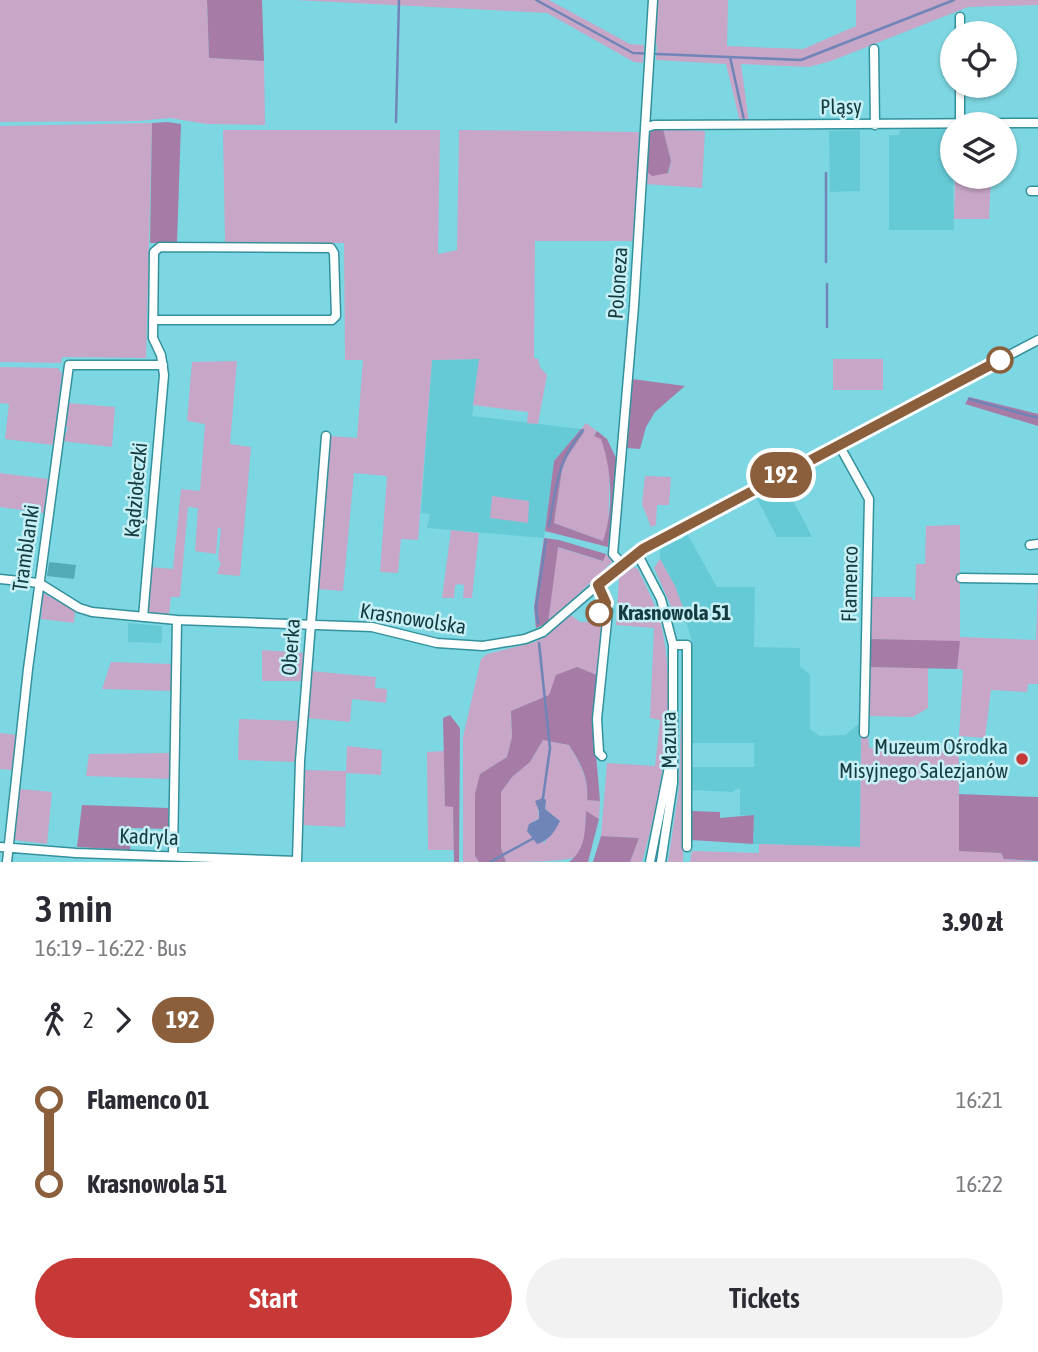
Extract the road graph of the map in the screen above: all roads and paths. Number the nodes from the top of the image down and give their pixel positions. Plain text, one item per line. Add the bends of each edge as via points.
1 (653, 0) edge
2 (960, 17) dead end
3 (960, 21) edge
4 (874, 49) dead end
5 (1038, 122) edge
6 (1017, 123) edge
7 (940, 124) edge
8 (875, 125) junction
9 (645, 128) junction
10 (153, 320) junction
11 (1038, 340) edge
12 (163, 365) junction
13 (326, 436) dead end
14 (839, 445) junction
15 (637, 553) junction
16 (622, 564) junction
17 (961, 578) dead end
18 (0, 579) edge
19 (1038, 579) edge
20 (39, 583) junction
21 (598, 585) junction
22 (143, 617) junction
23 (177, 620) junction
24 (311, 625) junction
25 (673, 645) junction
26 (674, 725) junction
27 (864, 733) dead end
28 (602, 756) dead end
29 (687, 847) dead end
30 (5, 848) edge
31 (173, 856) junction
32 (114, 858) edge
33 (297, 861) edge
34 (7, 862) edge
35 (650, 862) edge
36 (661, 862) edge

1 - 9 street, Poloneza
2 - 3 street
4 - 8 street
5 - 6 street, Pląsy
7 - 8 street, Pląsy
8 - 9 street, Pląsy
9 - 16 street, Poloneza via 613,554
10 - 10 street via 156,248 331,248 334,253 336,316 332,320
10 - 12 street via 153,338
11 - 14 street, Krasnowolska
12 - 20 street, Tramblanki via 69,365
12 - 22 street, Kądziołeczki
13 - 24 street, Oberka
14 - 15 street, Krasnowolska
14 - 27 street, Flamenco via 869,499
15 - 16 street, Krasnowolska
15 - 25 street via 661,599
16 - 21 street, Krasnowolska
17 - 19 street
18 - 20 street, Krasnowolska
20 - 22 street, Krasnowolska via 85,611
20 - 30 street, Tramblanki
21 - 24 street, Krasnowolska via 543,632 483,646 444,644 377,628
21 - 28 street via 608,611 597,719
22 - 23 street, Krasnowolska
23 - 24 street, Krasnowolska
23 - 31 street
24 - 33 street, Oberka
25 - 26 street
25 - 29 street, Mazura via 687,645
26 - 35 street
26 - 36 street via 673,783
30 - 32 street, Kadryla
30 - 34 street, Tramblanki
31 - 32 street, Kadryla
31 - 33 street, Kadryla

